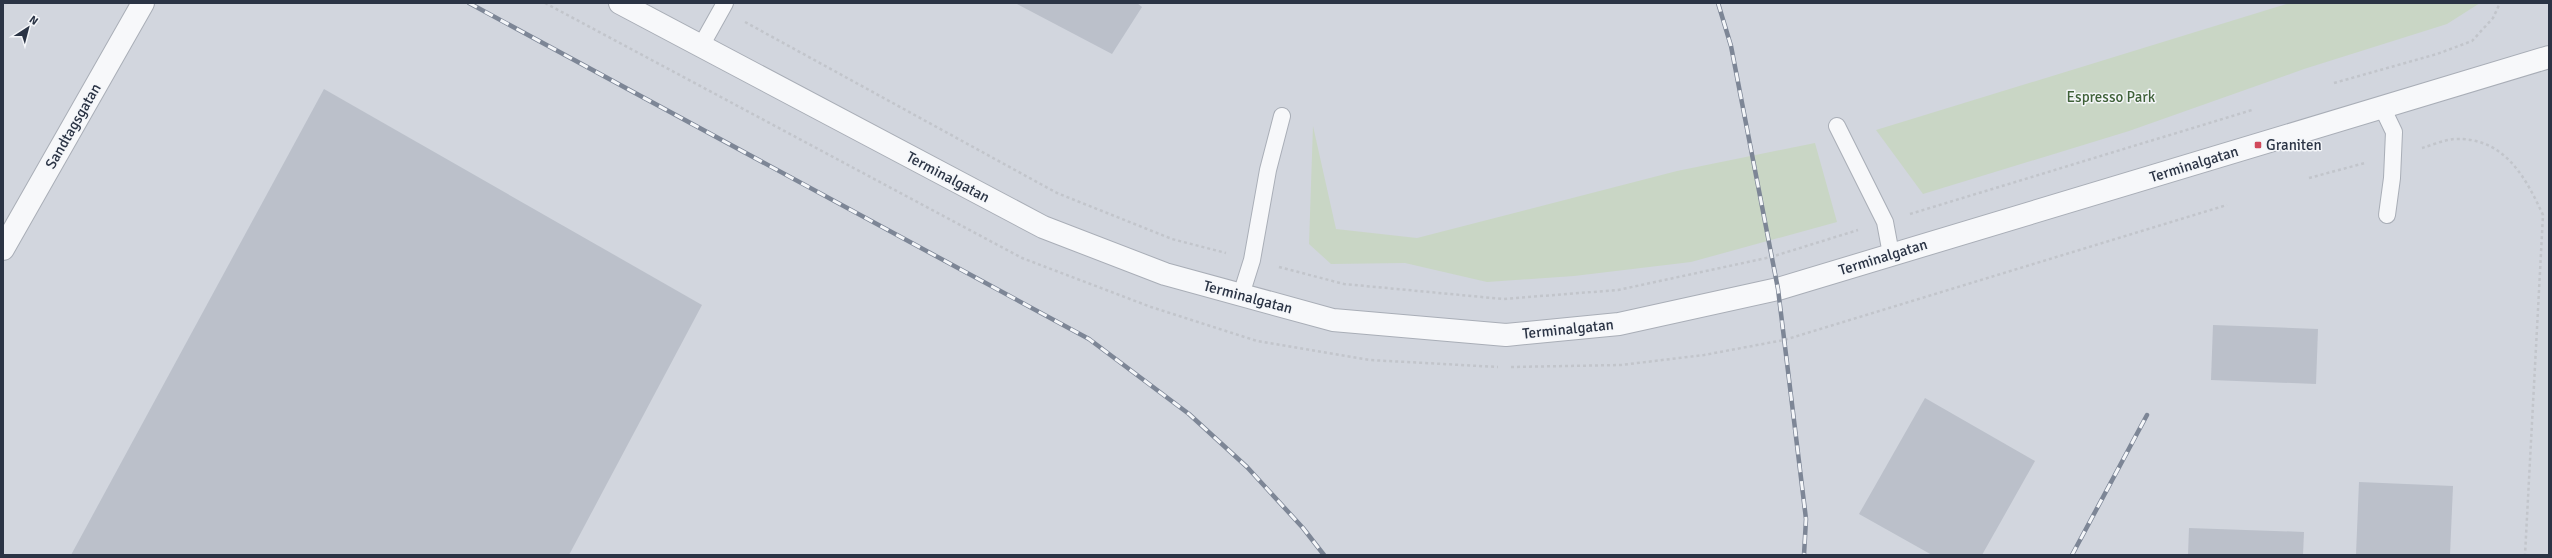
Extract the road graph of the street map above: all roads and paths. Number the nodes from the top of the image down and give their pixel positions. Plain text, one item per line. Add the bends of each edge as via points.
1 (143, 3) edge
2 (545, 3) edge
3 (620, 3) edge
4 (2500, 3) edge
5 (723, 6) edge
6 (701, 46) junction
7 (2549, 57) edge
8 (2334, 83) dead end
9 (2382, 107) junction
10 (2252, 110) dead end
11 (1282, 116) dead end
12 (1837, 126) dead end
13 (2394, 155) junction
14 (2309, 178) dead end
15 (2227, 204) dead end
16 (2387, 215) dead end
17 (1885, 222) junction
18 (3, 249) edge
19 (1891, 254) junction
20 (1252, 260) junction
21 (1241, 295) junction
22 (2525, 555) edge

1 - 18 street, Sandtagsgatan
2 - 15 path via 1022,258 1151,306 1257,341 1370,360 1511,367 1621,365 1704,355 1784,340
3 - 6 street, Terminalgatan
4 - 8 path via 2493,18 2472,41
5 - 6 lane
5 - 20 path via 1057,193 1172,239
6 - 21 street, Terminalgatan via 1043,227 1165,274
7 - 9 street, Terminalgatan
9 - 13 lane via 2394,132
9 - 19 street, Terminalgatan
10 - 17 path
11 - 20 lane via 1268,170
12 - 17 lane
13 - 14 path
13 - 16 lane
13 - 22 path via 2453,139 2471,140 2493,148 2512,162 2527,181 2543,215
17 - 19 lane
17 - 20 path via 1771,257 1618,290 1503,299 1344,284
19 - 21 street, Terminalgatan via 1778,289 1619,324 1506,335 1333,320
20 - 21 lane

